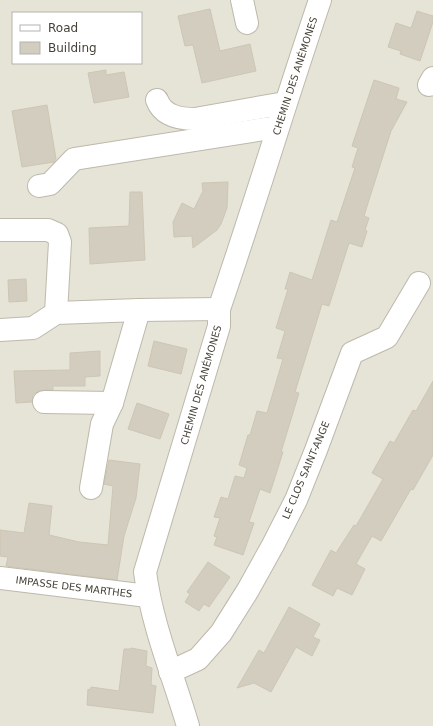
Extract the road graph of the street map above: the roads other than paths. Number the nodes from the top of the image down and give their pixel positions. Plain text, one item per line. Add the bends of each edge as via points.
1 (242, 0) edge
2 (320, 0) edge
3 (247, 23) dead end
4 (157, 100) dead end
5 (285, 103) junction
6 (277, 127) junction
7 (39, 186) dead end
8 (0, 230) edge
9 (419, 283) dead end
10 (219, 309) junction
11 (139, 310) junction
12 (56, 313) junction
13 (0, 330) edge
14 (44, 402) dead end
15 (112, 403) junction
16 (91, 488) dead end
17 (0, 578) edge
18 (148, 596) junction
19 (170, 672) junction
20 (188, 726) edge

1 - 3 street
2 - 5 street, CHEMIN DES ANÉMONES
4 - 5 street via 167,112 180,119 194,119
5 - 6 street, CHEMIN DES ANÉMONES
6 - 7 street via 74,159 50,184
6 - 10 street, CHEMIN DES ANÉMONES
8 - 12 street via 48,230 57,234 60,242
9 - 19 street, LE CLOS SAINT-ANGE via 387,337 352,354 296,500 248,590 221,633 198,659
10 - 11 street
10 - 18 street, CHEMIN DES ANÉMONES via 219,326 145,572
11 - 12 street
11 - 15 street
12 - 13 street via 33,328
14 - 15 street
15 - 16 street via 102,424
17 - 18 street, IMPASSE DES MARTHES
18 - 19 street, CHEMIN DES ANÉMONES
19 - 20 street, CHEMIN DES ANÉMONES

